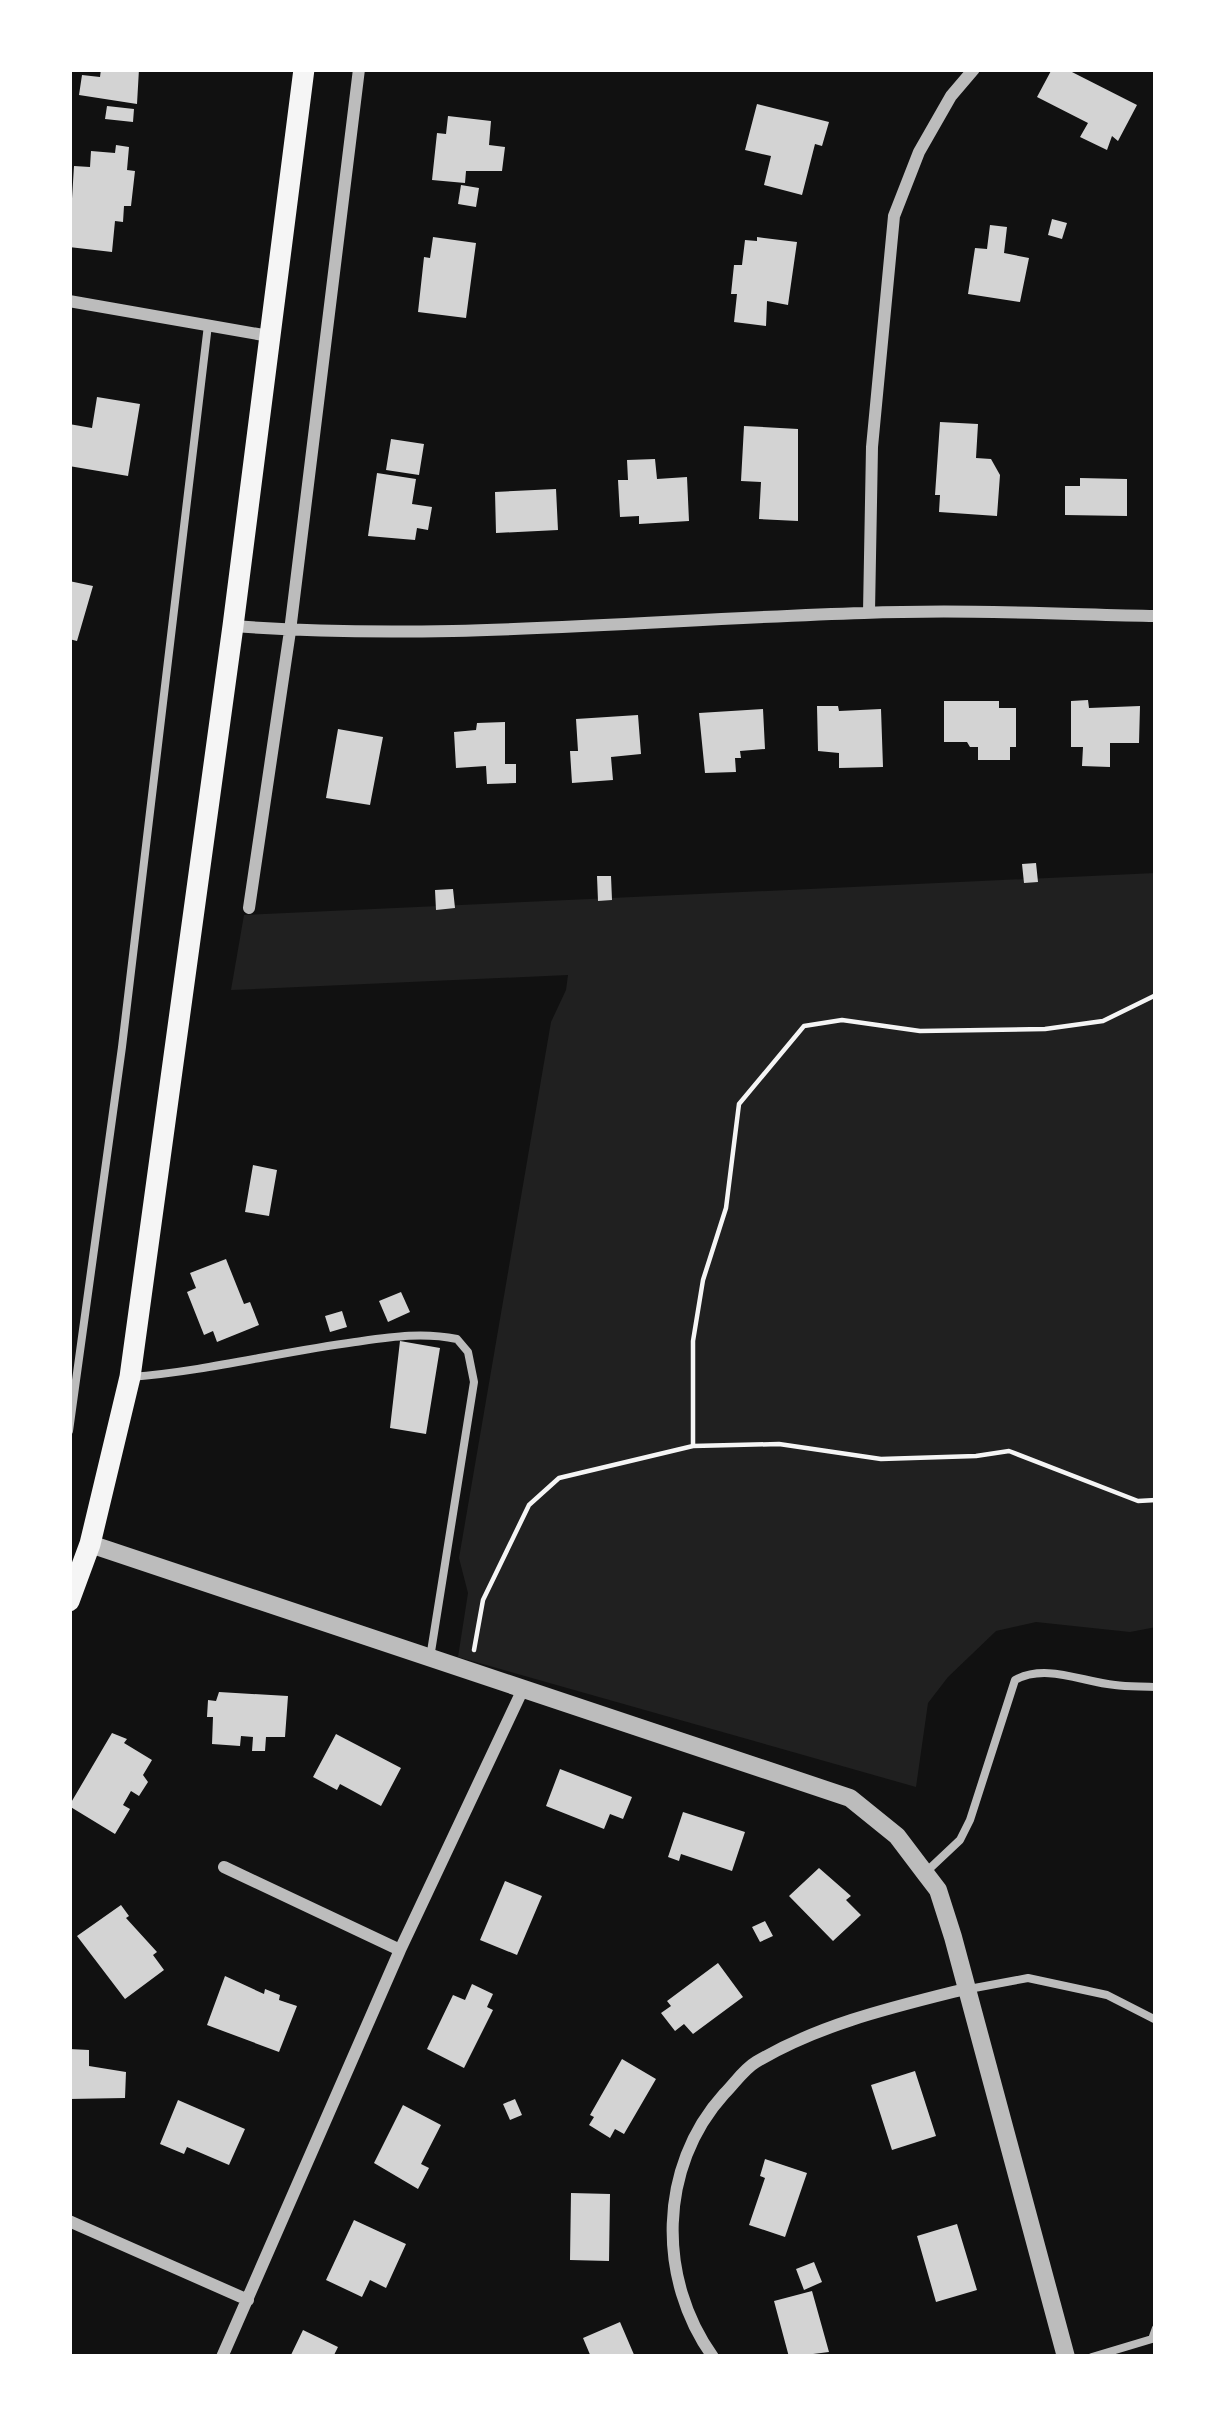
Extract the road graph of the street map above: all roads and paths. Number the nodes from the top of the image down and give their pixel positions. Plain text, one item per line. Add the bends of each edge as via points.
1 (304, 69) edge
2 (359, 69) edge
3 (974, 69) edge
4 (69, 301) edge
5 (208, 326) junction
6 (269, 336) junction
7 (869, 612) junction
8 (1156, 616) edge
9 (233, 626) junction
10 (290, 631) junction
11 (249, 908) dead end
12 (1156, 995) edge
13 (130, 1377) junction
14 (69, 1431) edge
15 (693, 1446) junction
16 (1156, 1500) edge
17 (90, 1544) junction
18 (69, 1601) edge
19 (430, 1660) junction
20 (470, 1673) junction
21 (1156, 1687) edge
22 (522, 1690) junction
23 (224, 1867) dead end
24 (925, 1873) junction
25 (400, 1950) junction
26 (964, 1989) junction
27 (1156, 2020) edge
28 (69, 2221) edge
29 (248, 2300) junction
30 (1156, 2328) edge
31 (1154, 2338) edge
32 (222, 2357) edge
33 (713, 2357) edge
34 (1066, 2357) edge
35 (1092, 2357) edge

1 - 6 main road
2 - 10 street
3 - 7 street via 919,152 894,216 872,447
4 - 5 street
5 - 6 street
5 - 14 lane
6 - 9 main road
7 - 8 street
7 - 10 street
9 - 10 street
9 - 13 main road
10 - 11 street
12 - 15 path via 1103,1021 1045,1029 920,1031 842,1020 804,1026 739,1104 726,1208 694,1341
13 - 17 main road
13 - 19 lane via 425,1332 457,1339 474,1382
15 - 16 path via 779,1444 880,1459 1009,1450 1138,1502
15 - 20 path via 559,1478 529,1504 483,1600
17 - 18 main road
17 - 19 street
19 - 20 street
20 - 22 street
21 - 24 lane via 1044,1672 1015,1680 970,1820
22 - 24 street via 850,1798 897,1836
22 - 25 street
23 - 25 street
24 - 26 street via 938,1890
25 - 29 street
26 - 27 lane via 1028,1978 1107,1995
26 - 33 street via 807,2036 752,2064 716,2104 689,2144 673,2209 673,2265 692,2328
26 - 34 street
28 - 29 street
29 - 32 street
30 - 31 lane
31 - 35 lane

